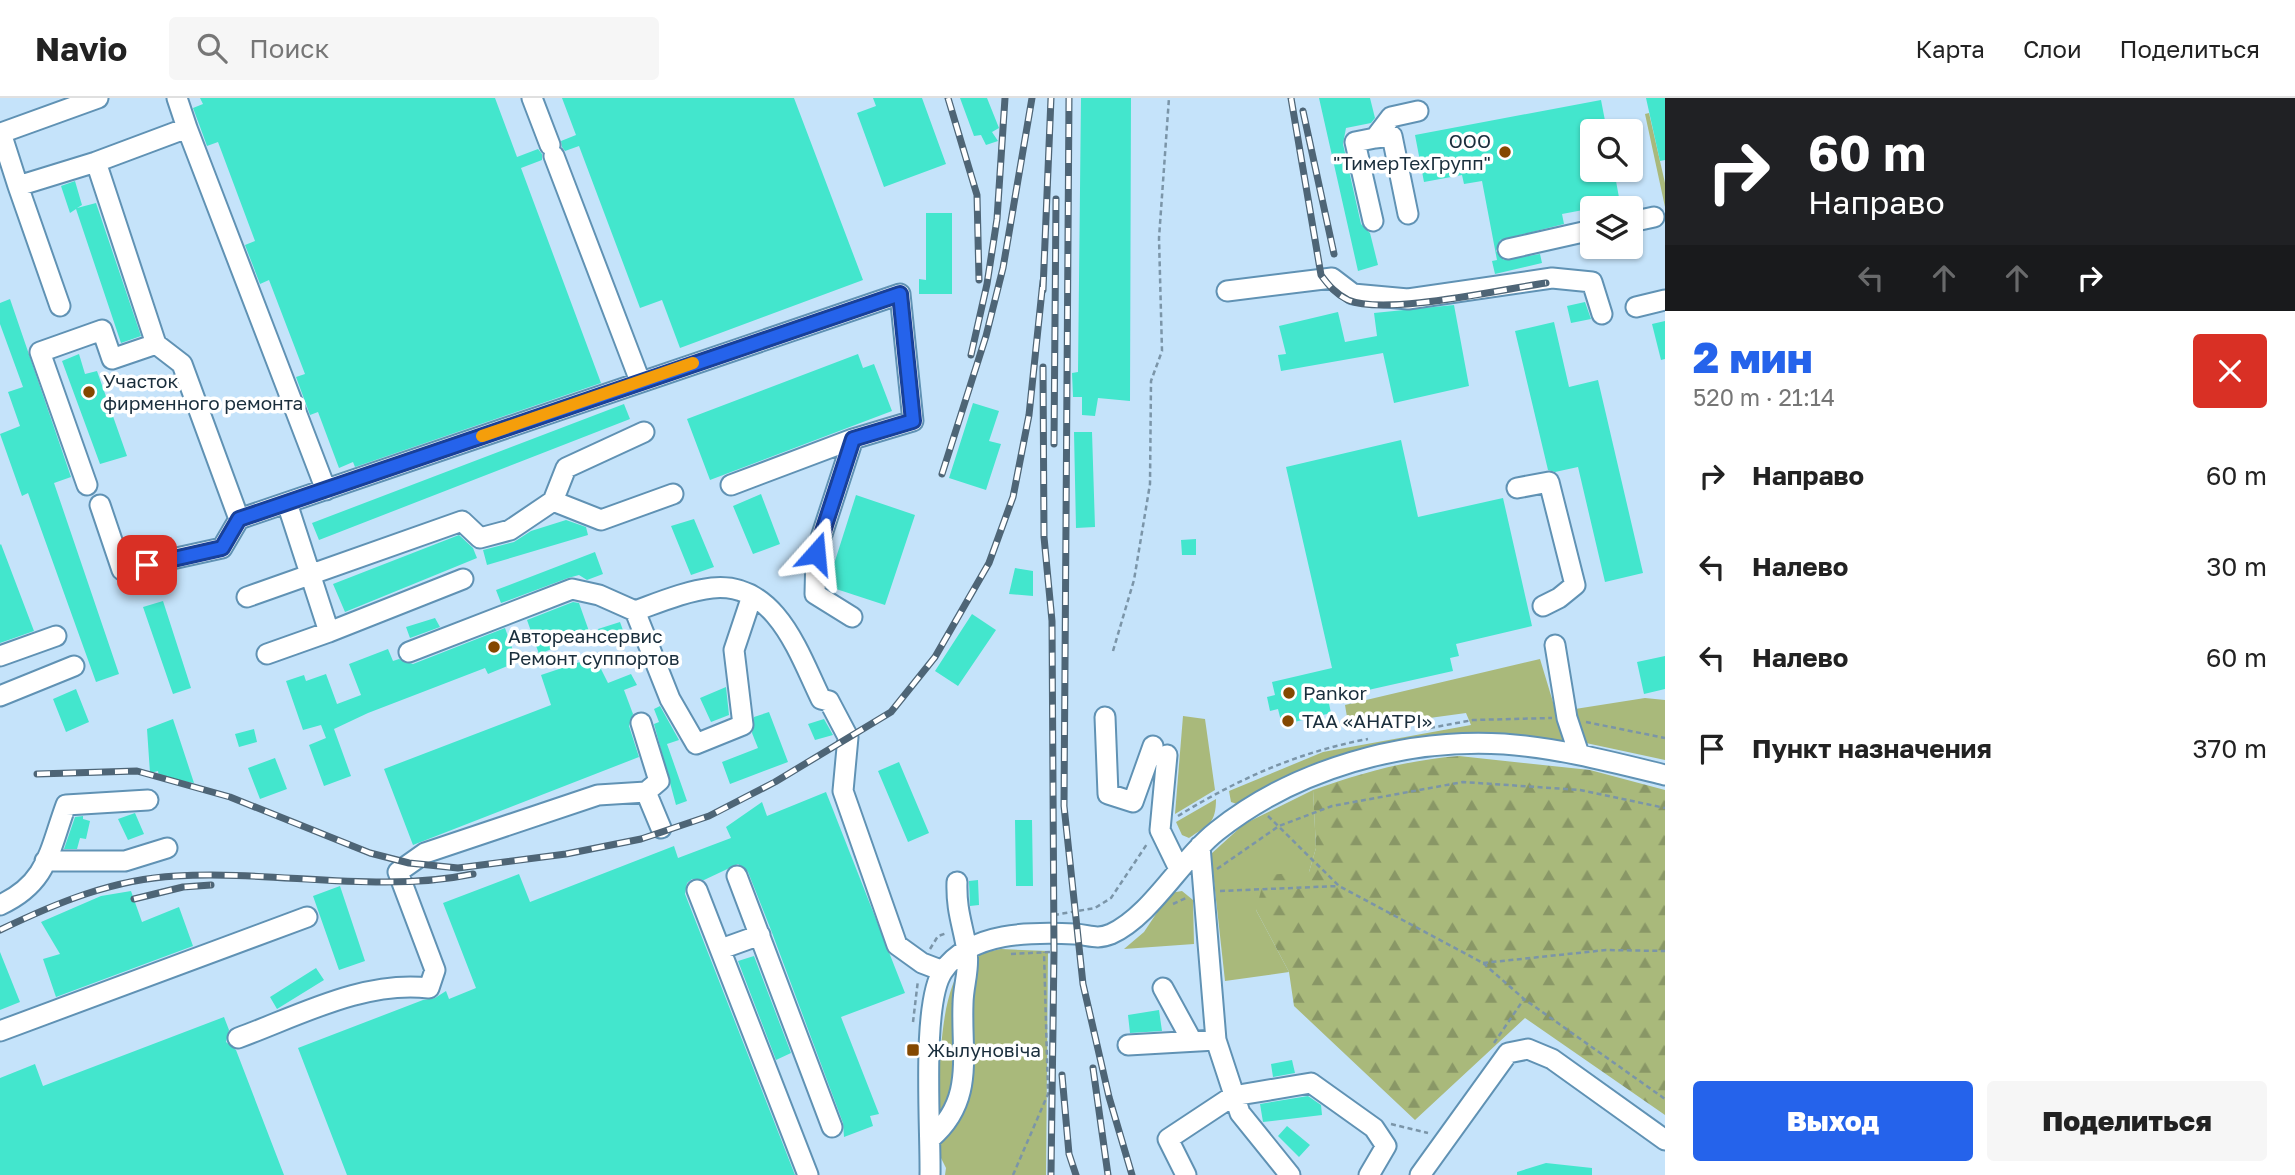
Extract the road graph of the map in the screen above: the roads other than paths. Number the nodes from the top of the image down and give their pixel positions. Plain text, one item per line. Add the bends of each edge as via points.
1 (98, 98) edge
2 (177, 98) edge
3 (532, 98) edge
4 (1418, 111) dead end
5 (187, 128) junction
6 (1375, 138) junction
7 (102, 159) junction
8 (18, 186) junction
9 (126, 211) dead end
10 (1408, 214) dead end
11 (1654, 217) dead end
12 (1643, 219) edge
13 (1373, 221) dead end
14 (1580, 233) edge
15 (1508, 249) dead end
16 (1227, 291) dead end
17 (1665, 300) edge
18 (60, 306) dead end
19 (1636, 307) dead end
20 (1602, 314) dead end
21 (156, 344) junction
22 (640, 381) junction
23 (644, 432) dead end
24 (853, 439) junction
25 (87, 485) dead end
26 (731, 485) dead end
27 (1517, 488) dead end
28 (326, 490) junction
29 (673, 494) dead end
30 (552, 501) junction
31 (287, 503) junction
32 (100, 505) dead end
33 (239, 519) junction
34 (309, 576) junction
35 (463, 579) dead end
36 (752, 596) junction
37 (247, 597) dead end
38 (1543, 606) dead end
39 (635, 611) junction
40 (852, 617) dead end
41 (329, 632) junction
42 (56, 636) dead end
43 (1555, 645) dead end
44 (409, 652) dead end
45 (267, 654) dead end
46 (0, 656) edge
47 (74, 666) dead end
48 (0, 695) edge
49 (1105, 717) dead end
50 (641, 723) dead end
51 (1579, 754) junction
52 (1665, 775) edge
53 (646, 792) junction
54 (148, 800) dead end
55 (661, 828) dead end
56 (1200, 846) junction
57 (167, 848) dead end
58 (45, 861) junction
59 (1179, 869) junction
60 (737, 876) dead end
61 (957, 883) dead end
62 (697, 890) dead end
63 (0, 905) edge
64 (307, 917) dead end
65 (760, 935) junction
66 (721, 949) junction
67 (967, 950) junction
68 (943, 971) junction
69 (1163, 988) dead end
70 (0, 1031) edge
71 (239, 1038) dead end
72 (1216, 1040) junction
73 (1192, 1041) junction
74 (1128, 1045) dead end
75 (1233, 1096) junction
76 (832, 1127) dead end
77 (931, 1138) junction
78 (1665, 1140) edge
79 (808, 1175) edge
80 (930, 1175) edge
81 (1186, 1175) edge
82 (1290, 1175) edge
83 (1369, 1175) edge
84 (1420, 1175) edge

1 - 8 street via 1,133
2 - 5 street
3 - 22 street
4 - 6 street via 1391,117
5 - 7 street
5 - 28 street
6 - 10 street via 1392,135
6 - 13 street via 1355,142
7 - 8 street
7 - 9 street
7 - 21 street
8 - 18 street
11 - 12 street
14 - 15 street
16 - 20 street via 1332,278 1353,294 1408,299 1552,278 1592,282
17 - 19 street
21 - 25 street via 112,359 102,330 40,352
21 - 33 street via 182,364
22 - 24 street via 900,294 913,421
22 - 28 street
23 - 30 street via 566,468
24 - 26 street
24 - 40 street via 816,553 815,594
27 - 38 street via 1549,482 1575,585
28 - 31 street
29 - 30 street via 601,520
30 - 34 street via 510,530 480,538 463,521
31 - 33 street
31 - 34 street
32 - 33 street via 122,570 222,548
34 - 37 street
34 - 41 street
35 - 41 street
36 - 39 street via 716,587
36 - 39 street via 734,650 743,725 696,744 670,698
36 - 68 street via 785,626 821,699 829,701 848,737 843,791 897,945
39 - 44 street via 572,589
41 - 45 street
42 - 46 street
43 - 51 street via 1567,718
47 - 48 street
49 - 59 street via 1108,793 1133,802 1160,751 1160,830
50 - 53 street via 659,781
51 - 52 street
51 - 56 street via 1468,744 1358,760 1255,803
53 - 55 street
53 - 71 street via 598,795 425,853 398,872 435,970 429,988 404,985 369,991
54 - 58 street via 66,805
56 - 59 street
56 - 72 street
57 - 58 street via 125,860
58 - 63 street via 40,877 22,895
59 - 67 street via 1142,910 1111,934 1094,939 1078,934 999,937
60 - 65 street
61 - 67 street via 956,909
62 - 66 street
64 - 70 street
65 - 66 street
65 - 76 street
66 - 79 street
67 - 68 street
67 - 77 street via 963,1083 948,1123
68 - 77 street via 932,1004
69 - 73 street
72 - 73 street
72 - 75 street
73 - 74 street
75 - 81 street via 1168,1139
75 - 82 street via 1240,1114
75 - 83 street via 1311,1083 1374,1128 1387,1146
77 - 80 street
78 - 84 street via 1552,1059 1528,1049 1508,1052

